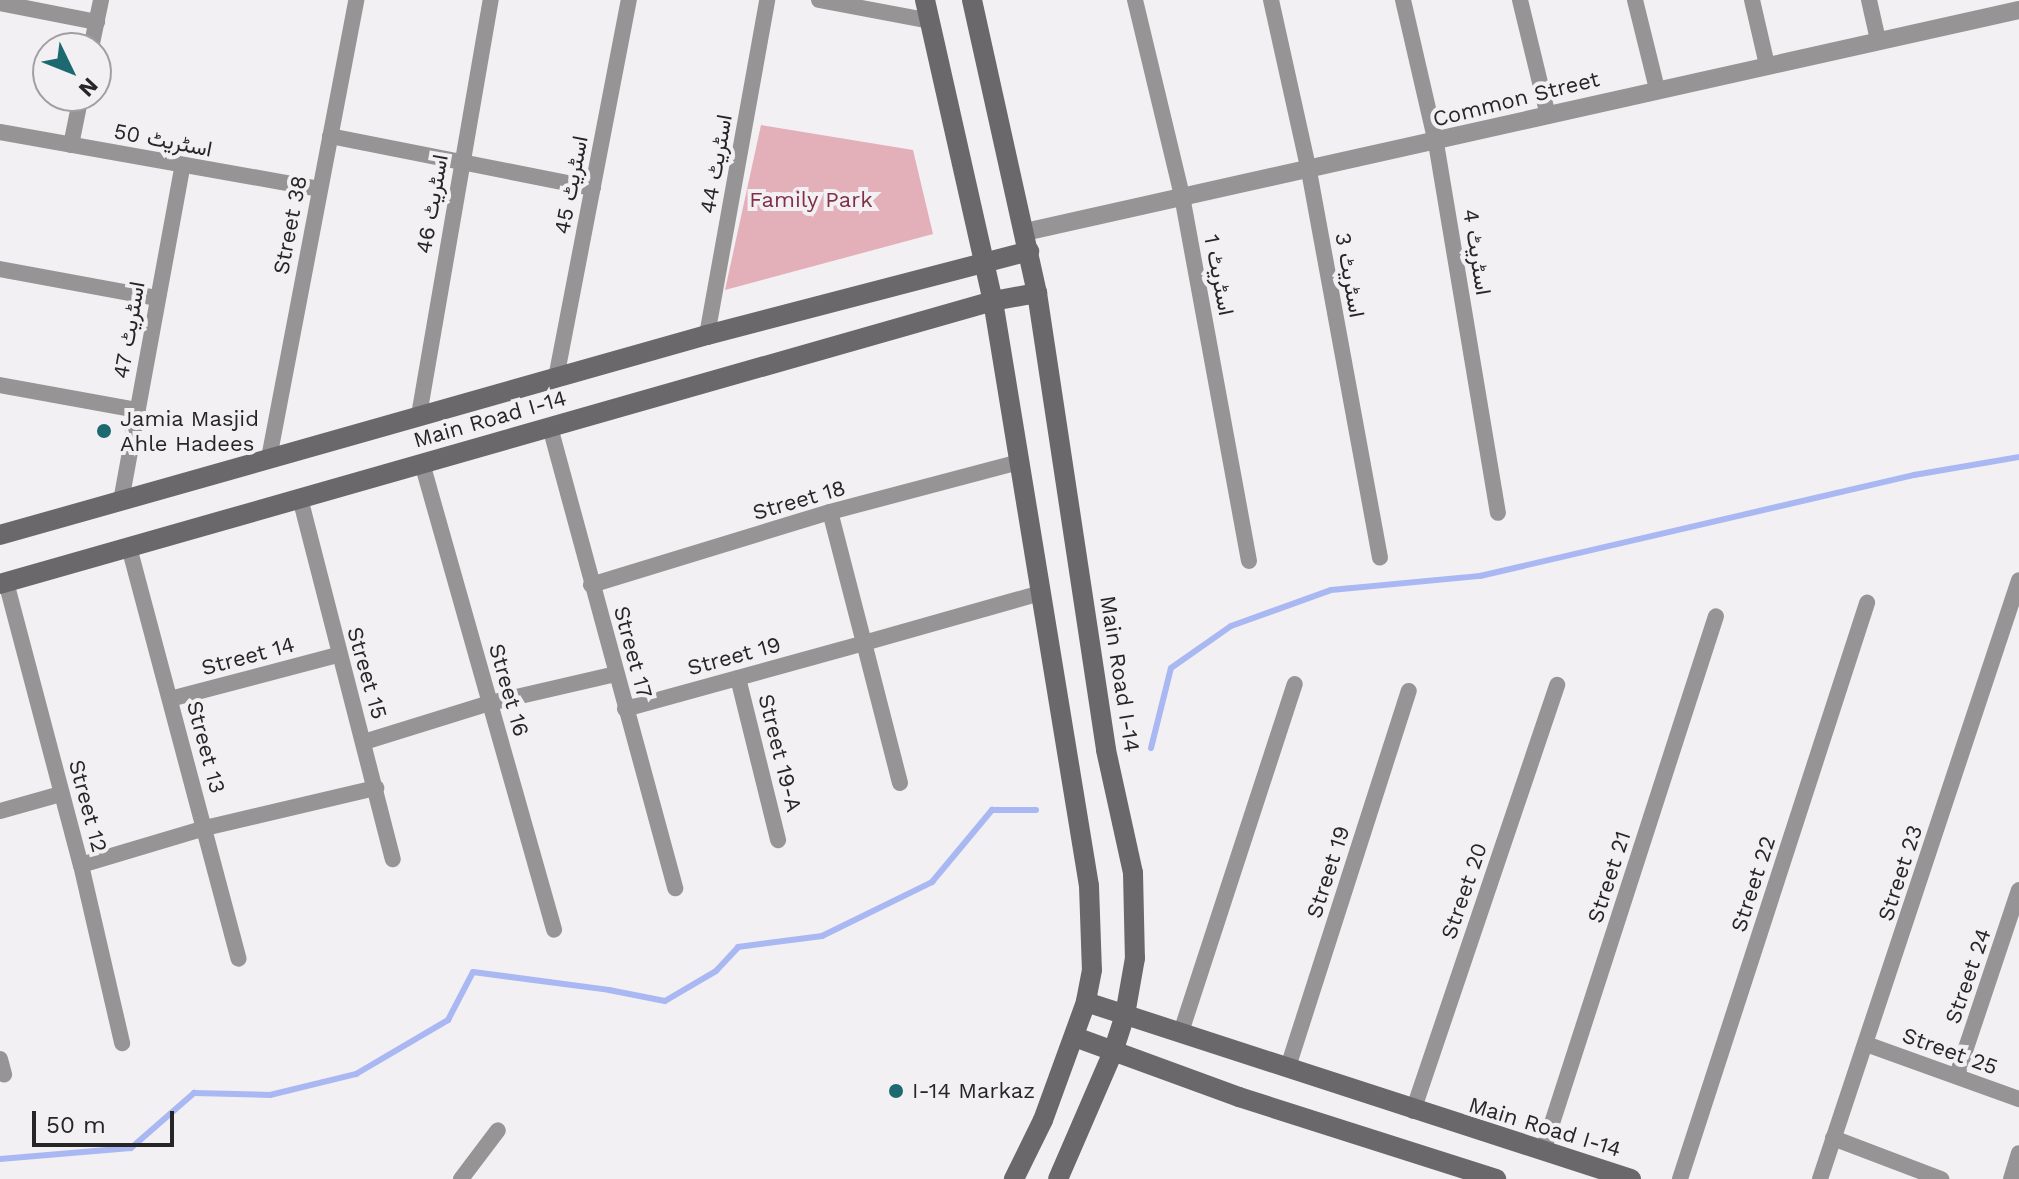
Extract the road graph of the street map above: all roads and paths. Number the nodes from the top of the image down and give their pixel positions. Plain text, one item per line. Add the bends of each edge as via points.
1 (101, 0) edge
2 (356, 0) edge
3 (491, 0) edge
4 (629, 0) edge
5 (767, 0) edge
6 (819, 0) edge
7 (925, 0) edge
8 (972, 0) edge
9 (1135, 0) edge
10 (1271, 0) edge
11 (1403, 0) edge
12 (1520, 0) edge
13 (1635, 0) edge
14 (1752, 0) edge
15 (1869, 0) edge
16 (0, 3) edge
17 (1988, 8) edge
18 (2019, 10) edge
19 (930, 21) junction
20 (97, 22) junction
21 (95, 32) edge
22 (1878, 40) junction
23 (1767, 65) junction
24 (1657, 89) junction
25 (78, 112) edge
26 (1548, 116) junction
27 (0, 132) edge
28 (330, 136) junction
29 (1436, 143) junction
30 (71, 145) junction
31 (461, 163) junction
32 (182, 167) junction
33 (1309, 171) junction
34 (593, 188) junction
35 (319, 189) junction
36 (1182, 196) junction
37 (1027, 242) junction
38 (984, 260) junction
39 (0, 269) edge
40 (1037, 293) junction
41 (157, 298) junction
42 (993, 301) junction
43 (707, 335) junction
44 (556, 378) junction
45 (0, 385) edge
46 (138, 410) junction
47 (419, 415) junction
48 (550, 427) junction
49 (269, 458) junction
50 (1019, 462) junction
51 (422, 463) junction
52 (300, 498) junction
53 (121, 501) junction
54 (830, 512) junction
55 (1498, 513) dead end
56 (0, 535) edge
57 (129, 547) junction
58 (1380, 558) dead end
59 (1249, 561) dead end
60 (2019, 580) edge
61 (3, 583) edge
62 (591, 585) junction
63 (1041, 593) junction
64 (1867, 603) dead end
65 (1716, 616) dead end
66 (864, 643) junction
67 (338, 655) junction
68 (616, 674) junction
69 (738, 678) junction
70 (1295, 684) dead end
71 (1557, 685) dead end
72 (1409, 691) dead end
73 (170, 699) junction
74 (490, 703) junction
75 (625, 709) junction
76 (364, 742) junction
77 (900, 783) dead end
78 (376, 788) junction
79 (61, 794) junction
80 (0, 811) edge
81 (205, 828) junction
82 (778, 840) dead end
83 (393, 859) dead end
84 (81, 865) junction
85 (675, 888) dead end
86 (2019, 890) edge
87 (554, 930) dead end
88 (239, 959) dead end
89 (1086, 1002) junction
90 (1125, 1015) junction
91 (1181, 1032) junction
92 (1075, 1037) junction
93 (122, 1043) dead end
94 (1866, 1044) junction
95 (1113, 1052) junction
96 (1288, 1067) junction
97 (1957, 1075) junction
98 (2019, 1099) edge
99 (1413, 1111) junction
100 (498, 1130) dead end
101 (1833, 1138) junction
102 (1543, 1151) junction
103 (2019, 1153) edge
104 (1489, 1178) edge
105 (461, 1179) edge
106 (1014, 1179) edge
107 (1058, 1179) edge
108 (1631, 1179) edge
109 (1680, 1179) edge
110 (1820, 1179) edge
111 (1941, 1179) edge
112 (2011, 1179) edge

1 - 20 street
2 - 28 street, Street 38
3 - 31 street, اسٹریٹ 46
4 - 34 street, اسٹریٹ 45
5 - 43 street, اسٹریٹ 44
6 - 19 street
7 - 19 main road
8 - 37 main road, Main Road I-14
9 - 36 street, اسٹریٹ 1
10 - 33 street, اسٹریٹ 3
11 - 29 street, اسٹریٹ 4
12 - 26 street
13 - 24 street
14 - 23 street
15 - 22 street
16 - 20 street
17 - 18 street, Common Street
17 - 22 street, Common Street
19 - 38 main road
20 - 21 street
22 - 23 street, Common Street
23 - 24 street, Common Street
24 - 26 street, Common Street
25 - 30 street
26 - 29 street, Common Street
27 - 30 street, اسٹریٹ 50
28 - 31 street
28 - 35 street, Street 38
29 - 33 street, Common Street
29 - 55 street, اسٹریٹ 4
30 - 32 street, اسٹریٹ 50
31 - 34 street
31 - 47 street, اسٹریٹ 46
32 - 35 street, اسٹریٹ 50
32 - 41 street, اسٹریٹ 47
33 - 36 street, Common Street
33 - 58 street, اسٹریٹ 3
34 - 44 street, اسٹریٹ 45
35 - 49 street, Street 38
36 - 37 street, Common Street
36 - 59 street, اسٹریٹ 1
37 - 38 main road, Main Road I-14
37 - 40 main road, Main Road I-14
38 - 42 main road
38 - 43 main road, Main Road I-14
39 - 41 street
40 - 42 main road, Main Road I-14
40 - 90 main road, Main Road I-14 via 1106,750 1133,873 1135,958
41 - 46 street, اسٹریٹ 47
42 - 48 main road, Main Road I-14
42 - 50 main road
43 - 44 main road, Main Road I-14
44 - 47 main road, Main Road I-14
45 - 46 street
46 - 53 street, اسٹریٹ 47
47 - 49 main road, Main Road I-14
48 - 51 main road, Main Road I-14
48 - 62 street, Street 17
49 - 53 main road, Main Road I-14
50 - 54 street, Street 18
50 - 63 main road
51 - 52 main road, Main Road I-14
51 - 74 street, Street 16
52 - 57 main road, Main Road I-14
52 - 67 street, Street 15
53 - 56 main road, Main Road I-14
54 - 62 street, Street 18
54 - 66 street
57 - 61 main road, Main Road I-14
57 - 73 street, Street 13
60 - 94 street, Street 23
61 - 79 street, Street 12
62 - 68 street, Street 17
63 - 66 street, Street 19
63 - 89 main road via 1089,886 1092,970
64 - 109 street, Street 22
65 - 102 street, Street 21
66 - 69 street, Street 19
66 - 77 street
67 - 73 street, Street 14
67 - 76 street, Street 15
68 - 74 street
68 - 75 street, Street 17
69 - 75 street, Street 19
69 - 82 street, Street 19-A
70 - 91 street
71 - 99 street, Street 20
72 - 96 street, Street 19
73 - 81 street, Street 13
74 - 76 street
74 - 87 street, Street 16
75 - 85 street, Street 17
76 - 78 street, Street 15
78 - 81 street
78 - 83 street, Street 15
79 - 80 street
79 - 84 street, Street 12
81 - 84 street
81 - 88 street, Street 13
84 - 93 street, Street 12
86 - 97 street, Street 24
89 - 90 main road, Main Road I-14
89 - 92 main road
90 - 91 main road, Main Road I-14
90 - 95 main road, Main Road I-14
91 - 96 main road, Main Road I-14
92 - 95 main road
92 - 106 main road
94 - 97 street, Street 25
94 - 101 street, Street 23
95 - 104 main road
95 - 107 main road, Main Road I-14
96 - 99 main road, Main Road I-14
97 - 98 street, Street 25
99 - 102 main road, Main Road I-14
100 - 105 street
101 - 110 street, Street 23
101 - 111 street
102 - 108 main road, Main Road I-14
103 - 112 street

